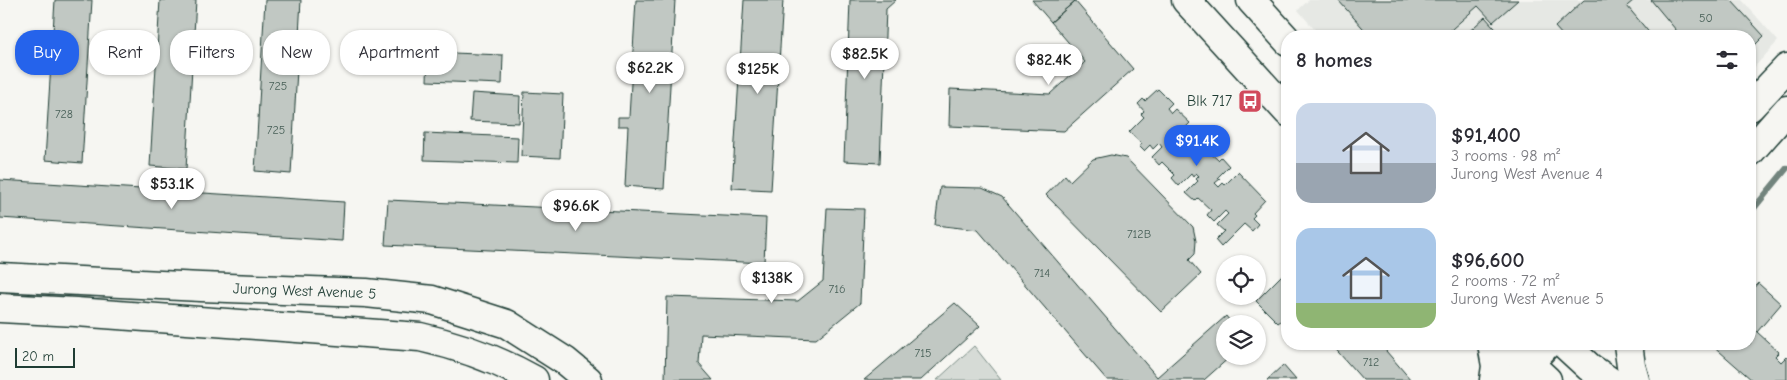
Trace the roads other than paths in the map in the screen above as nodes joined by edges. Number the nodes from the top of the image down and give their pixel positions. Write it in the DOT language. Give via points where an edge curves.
graph roads {
  1 [pos="1186,0"];
  2 [pos="1251,0"];
  3 [pos="1281,33"];
  4 [pos="1787,68"];
  5 [pos="1756,101"];
  6 [pos="1281,104"];
  7 [pos="1787,110"];
  8 [pos="1756,145"];
  9 [pos="0,277"];
  10 [pos="0,308"];
  11 [pos="1493,350"];
  12 [pos="1512,350"];
  13 [pos="1544,350"];
  14 [pos="1573,350"];
  15 [pos="1577,350"];
  16 [pos="1629,350"];
  17 [pos="1530,374"];
  18 [pos="534,380"];
  19 [pos="588,380"];
  20 [pos="1494,380"];
  21 [pos="1554,380"];
  22 [pos="1608,380"];
  23 [pos="1635,380"];
  1 -- 6 [label="street"];
  2 -- 3 [label="street"];
  4 -- 5 [label="street"];
  7 -- 8 [label="street"];
  9 -- 19 [label="street, Jurong West Avenue 5" via="366,293 432,300 507,324 565,361"];
  10 -- 18 [label="street" via="420,337 489,358"];
  11 -- 20 [label="street"];
  12 -- 17 [label="street"];
  13 -- 17 [label="street"];
  14 -- 21 [label="street"];
  15 -- 22 [label="street" via="1588,367"];
  16 -- 23 [label="street"];
}
